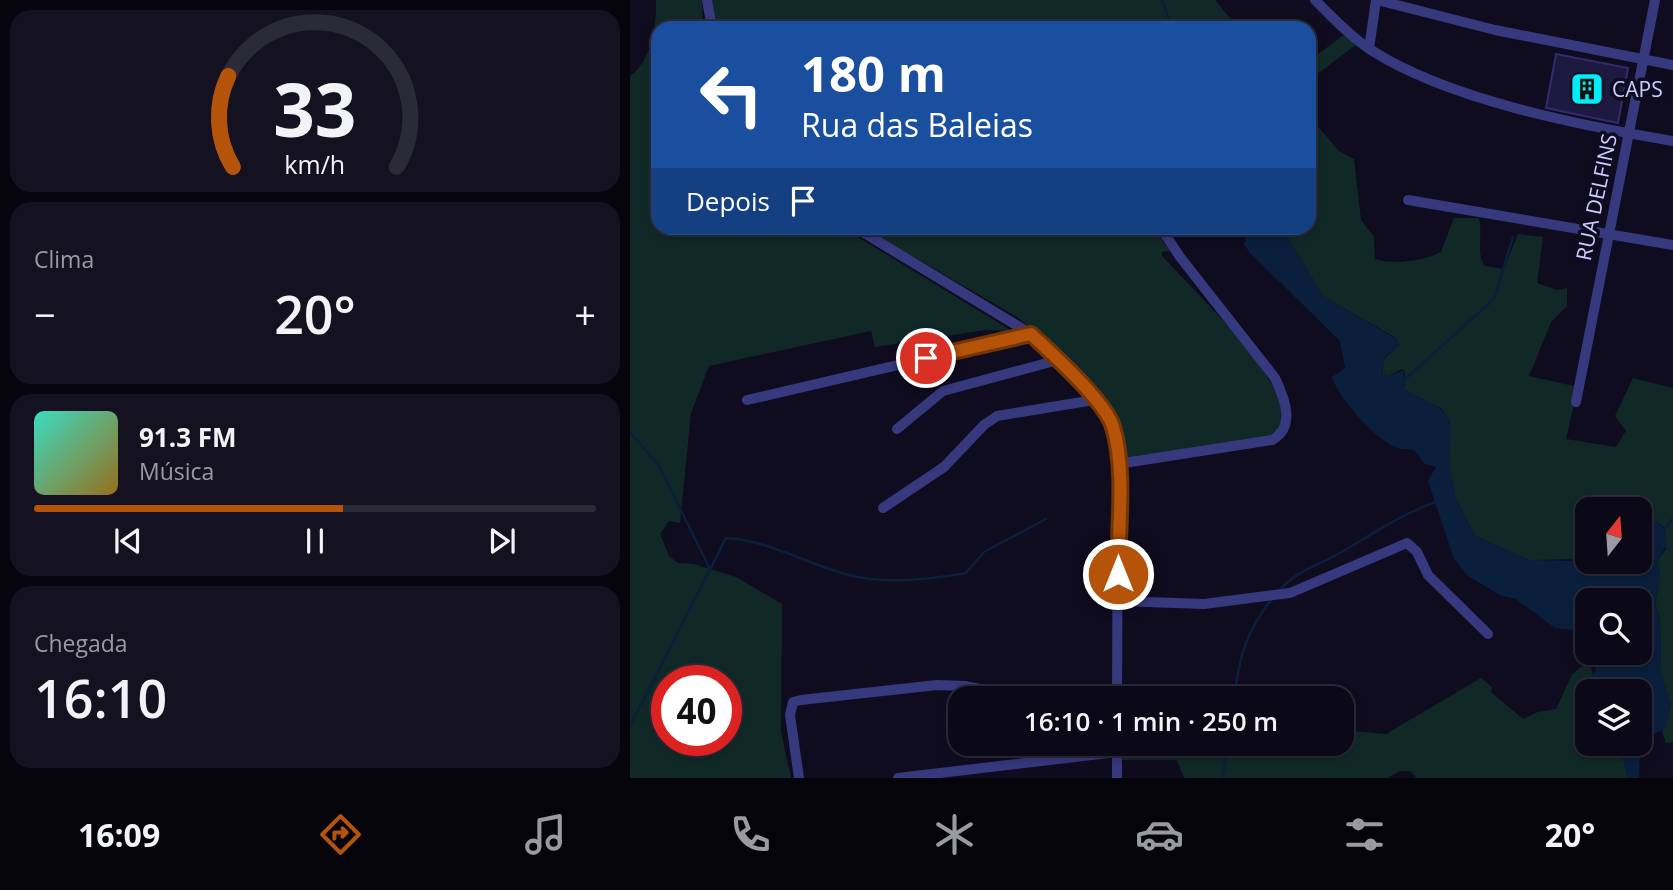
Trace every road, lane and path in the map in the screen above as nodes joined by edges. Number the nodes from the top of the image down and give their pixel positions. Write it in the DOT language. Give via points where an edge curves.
graph roads {
  1 [pos="707,0"];
  2 [pos="1315,0"];
  3 [pos="1376,0"];
  4 [pos="1655,0"];
  5 [pos="711,21"];
  6 [pos="1369,49"];
  7 [pos="1644,60"];
  8 [pos="1673,65"];
  9 [pos="1629,134"];
  10 [pos="1673,141"];
  11 [pos="1408,200"];
  12 [pos="1607,232"];
  13 [pos="868,235"];
  14 [pos="1166,235"];
  15 [pos="1673,245"];
  16 [pos="1031,334"];
  17 [pos="1058,360"];
  18 [pos="747,400"];
  19 [pos="1094,400"];
  20 [pos="1576,402"];
  21 [pos="897,429"];
  22 [pos="1118,464"];
  23 [pos="883,508"];
  24 [pos="1118,601"];
  25 [pos="1488,634"];
  26 [pos="950,686"];
  27 [pos="1117,686"];
  28 [pos="1059,756"];
  29 [pos="1117,756"];
  30 [pos="799,778"];
  31 [pos="898,778"];
  32 [pos="1117,778"];
  1 -- 5 [label="street"];
  2 -- 6 [label="street"];
  3 -- 6 [label="street"];
  3 -- 7 [label="street"];
  4 -- 7 [label="street, RUA DELFINS"];
  6 -- 9 [label="street" via="1434,82"];
  7 -- 8 [label="street"];
  7 -- 9 [label="street, RUA DELFINS"];
  9 -- 10 [label="street"];
  9 -- 12 [label="street, RUA DELFINS"];
  11 -- 12 [label="street"];
  12 -- 15 [label="street"];
  12 -- 20 [label="street, RUA DELFINS"];
  13 -- 16 [label="street"];
  14 -- 22 [label="street" via="1275,378 1284,397 1287,423 1272,440"];
  16 -- 17 [label="street"];
  16 -- 18 [label="street"];
  17 -- 19 [label="street"];
  17 -- 21 [label="street" via="943,391"];
  19 -- 22 [label="street" via="1113,426"];
  19 -- 23 [label="street" via="998,416 944,467"];
  22 -- 24 [label="street"];
  24 -- 25 [label="street" via="1204,604 1290,593 1407,543 1428,575"];
  24 -- 27 [label="street"];
  26 -- 30 [label="street" via="793,702 790,715"];
  28 -- 31 [label="street"];
  29 -- 32 [label="street"];
}
